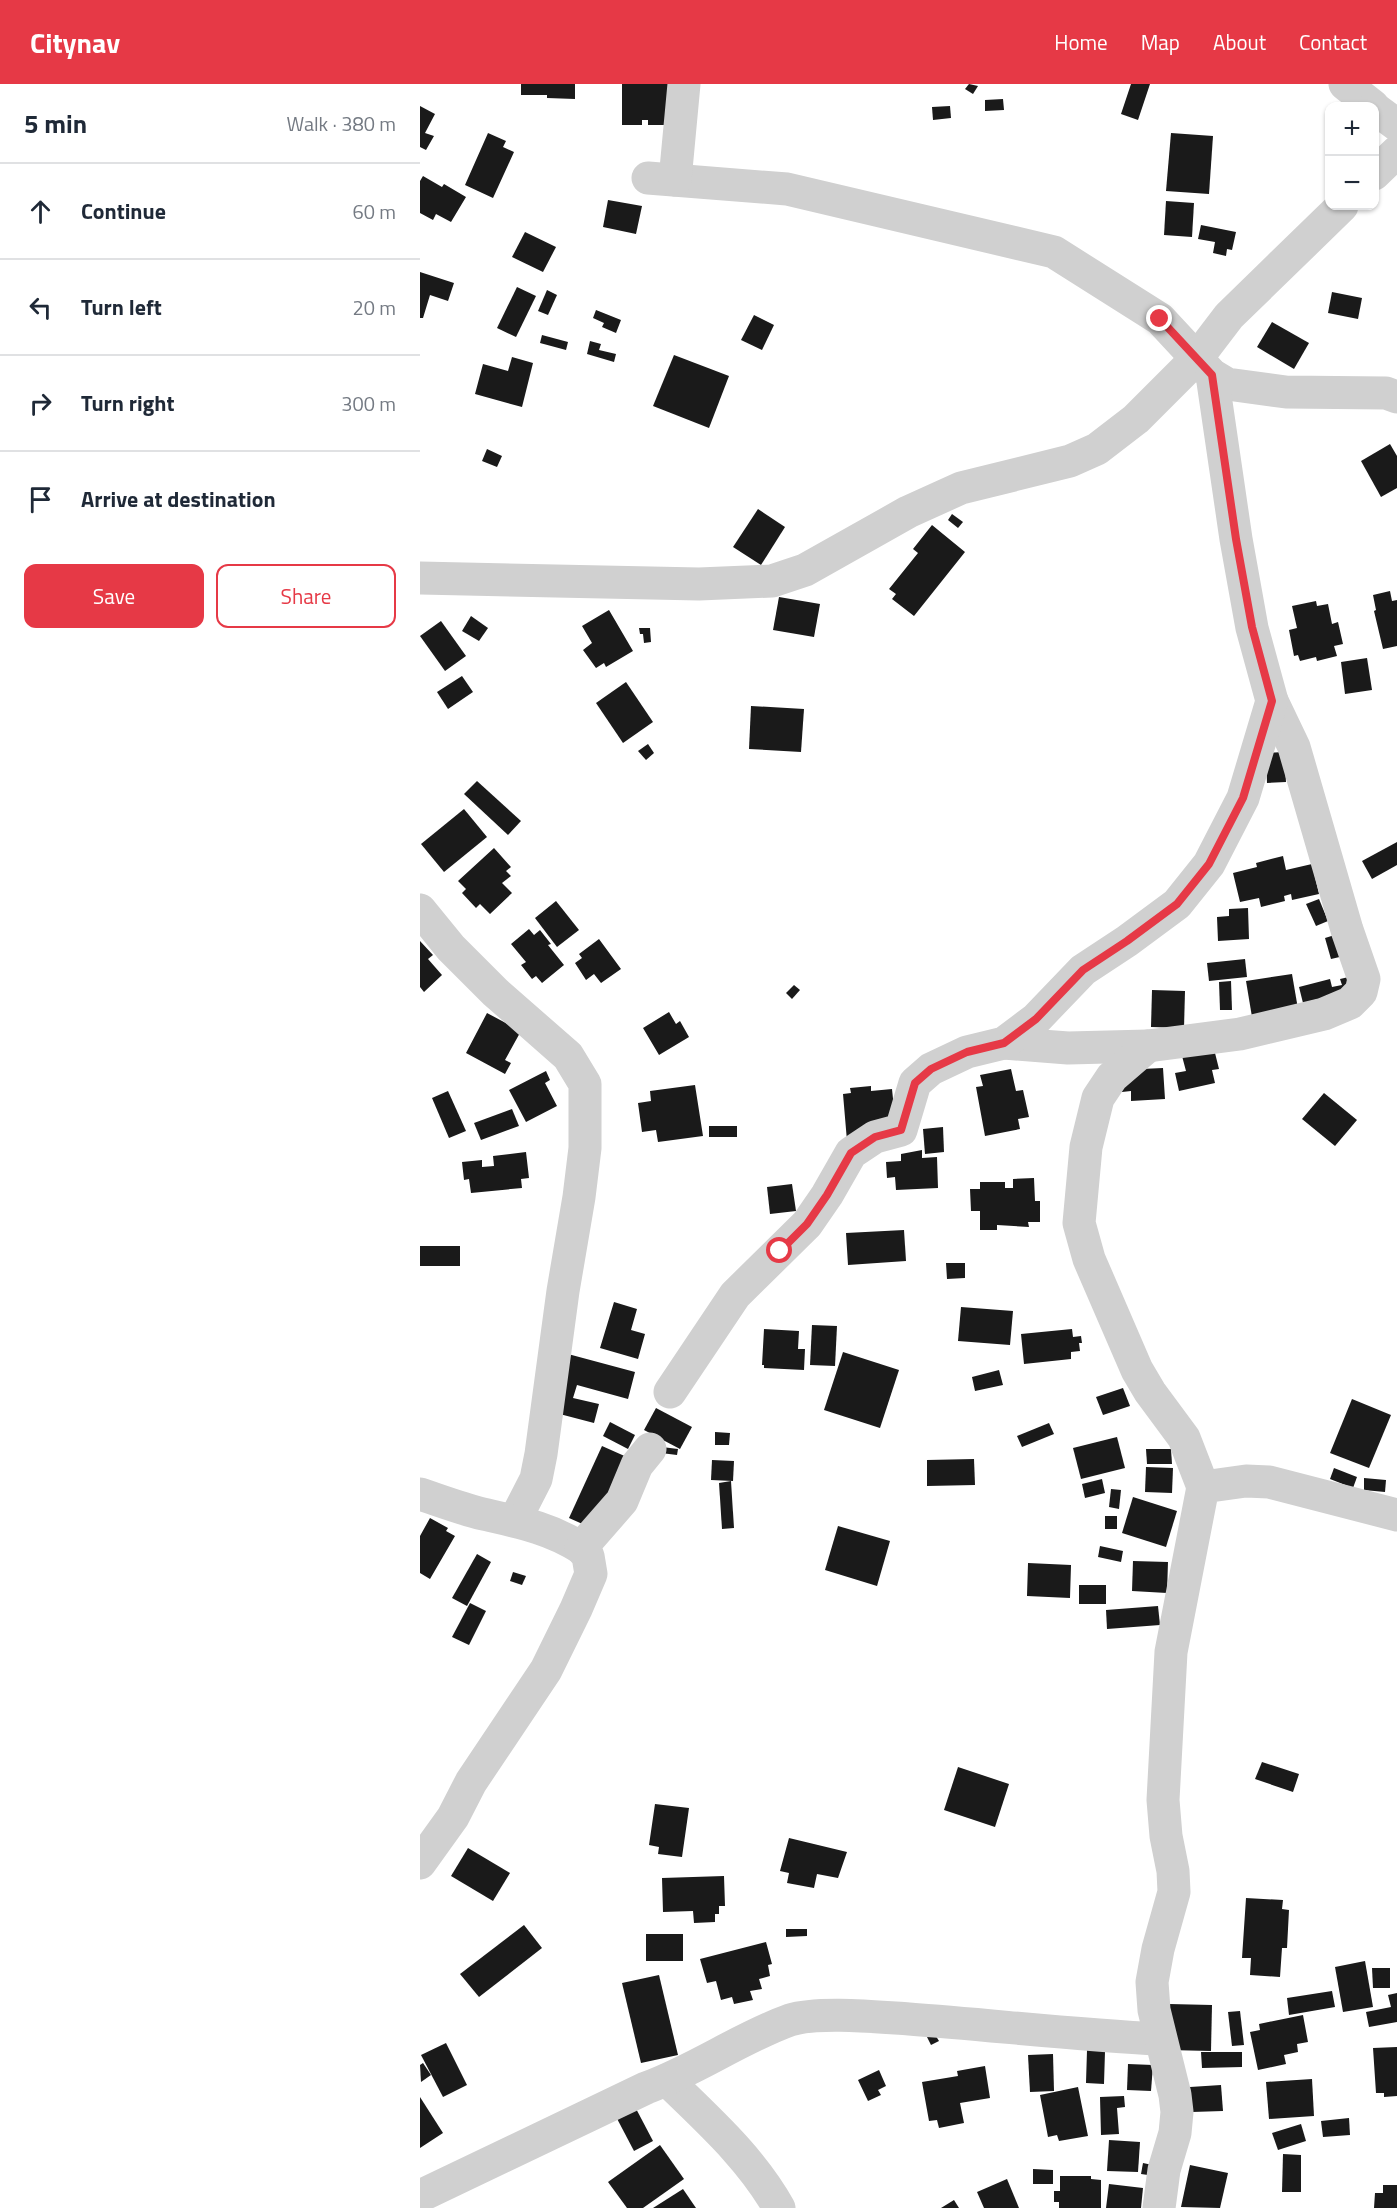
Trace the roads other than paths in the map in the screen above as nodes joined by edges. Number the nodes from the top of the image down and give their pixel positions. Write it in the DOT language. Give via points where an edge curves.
graph roads {
  1 [pos="684,84"];
  2 [pos="1345,84"];
  3 [pos="1368,102"];
  4 [pos="1379,111"];
  5 [pos="1397,125"];
  6 [pos="1397,152"];
  7 [pos="1379,169"];
  8 [pos="1338,210"];
  9 [pos="1205,367"];
  10 [pos="1397,397"];
  11 [pos="420,578"];
  12 [pos="1272,701"];
  13 [pos="420,910"];
  14 [pos="1004,1043"];
  15 [pos="1149,1046"];
  16 [pos="670,1392"];
  17 [pos="650,1449"];
  18 [pos="1203,1487"];
  19 [pos="420,1494"];
  20 [pos="1397,1515"];
  21 [pos="515,1520"];
  22 [pos="581,1548"];
  23 [pos="420,1863"];
  24 [pos="1160,2039"];
  25 [pos="667,2080"];
  26 [pos="420,2196"];
  27 [pos="779,2208"];
  28 [pos="1159,2208"];
  1 -- 9 [label="street" via="662,179 787,189 1054,252 1160,319"];
  2 -- 3 [label="street"];
  4 -- 5 [label="street"];
  6 -- 7 [label="street"];
  8 -- 9 [label="street" via="1229,316"];
  9 -- 10 [label="street" via="1227,384 1286,392 1386,393"];
  9 -- 11 [label="street" via="1097,449 1070,461 961,488 908,512 805,570 772,581 699,584"];
  9 -- 12 [label="street" via="1252,627"];
  12 -- 14 [label="street" via="1243,798 1209,864 1177,904 1083,970 1036,1019"];
  12 -- 15 [label="street" via="1294,747 1364,979 1361,992 1350,1003 1324,1014 1240,1034"];
  13 -- 21 [label="street" via="495,992 568,1056 585,1084 585,1148 541,1454 536,1479"];
  14 -- 15 [label="street" via="1068,1048"];
  14 -- 16 [label="street" via="967,1052 931,1069 915,1083 901,1130 875,1137 851,1153 807,1224 735,1295"];
  15 -- 18 [label="street" via="1112,1077 1098,1098 1086,1147 1079,1223 1089,1259 1137,1370 1184,1438"];
  17 -- 22 [label="street" via="637,1465 622,1501"];
  18 -- 20 [label="street" via="1269,1482"];
  18 -- 24 [label="street" via="1171,1652 1163,1800 1174,1892 1152,1982"];
  19 -- 21 [label="street"];
  21 -- 22 [label="street"];
  22 -- 23 [label="street" via="588,1556 591,1574 546,1670"];
  24 -- 25 [label="street" via="866,2016 810,2017 791,2020 735,2043"];
  24 -- 28 [label="street" via="1177,2112"];
  25 -- 26 [label="street"];
  25 -- 27 [label="street" via="765,2183"];
}
